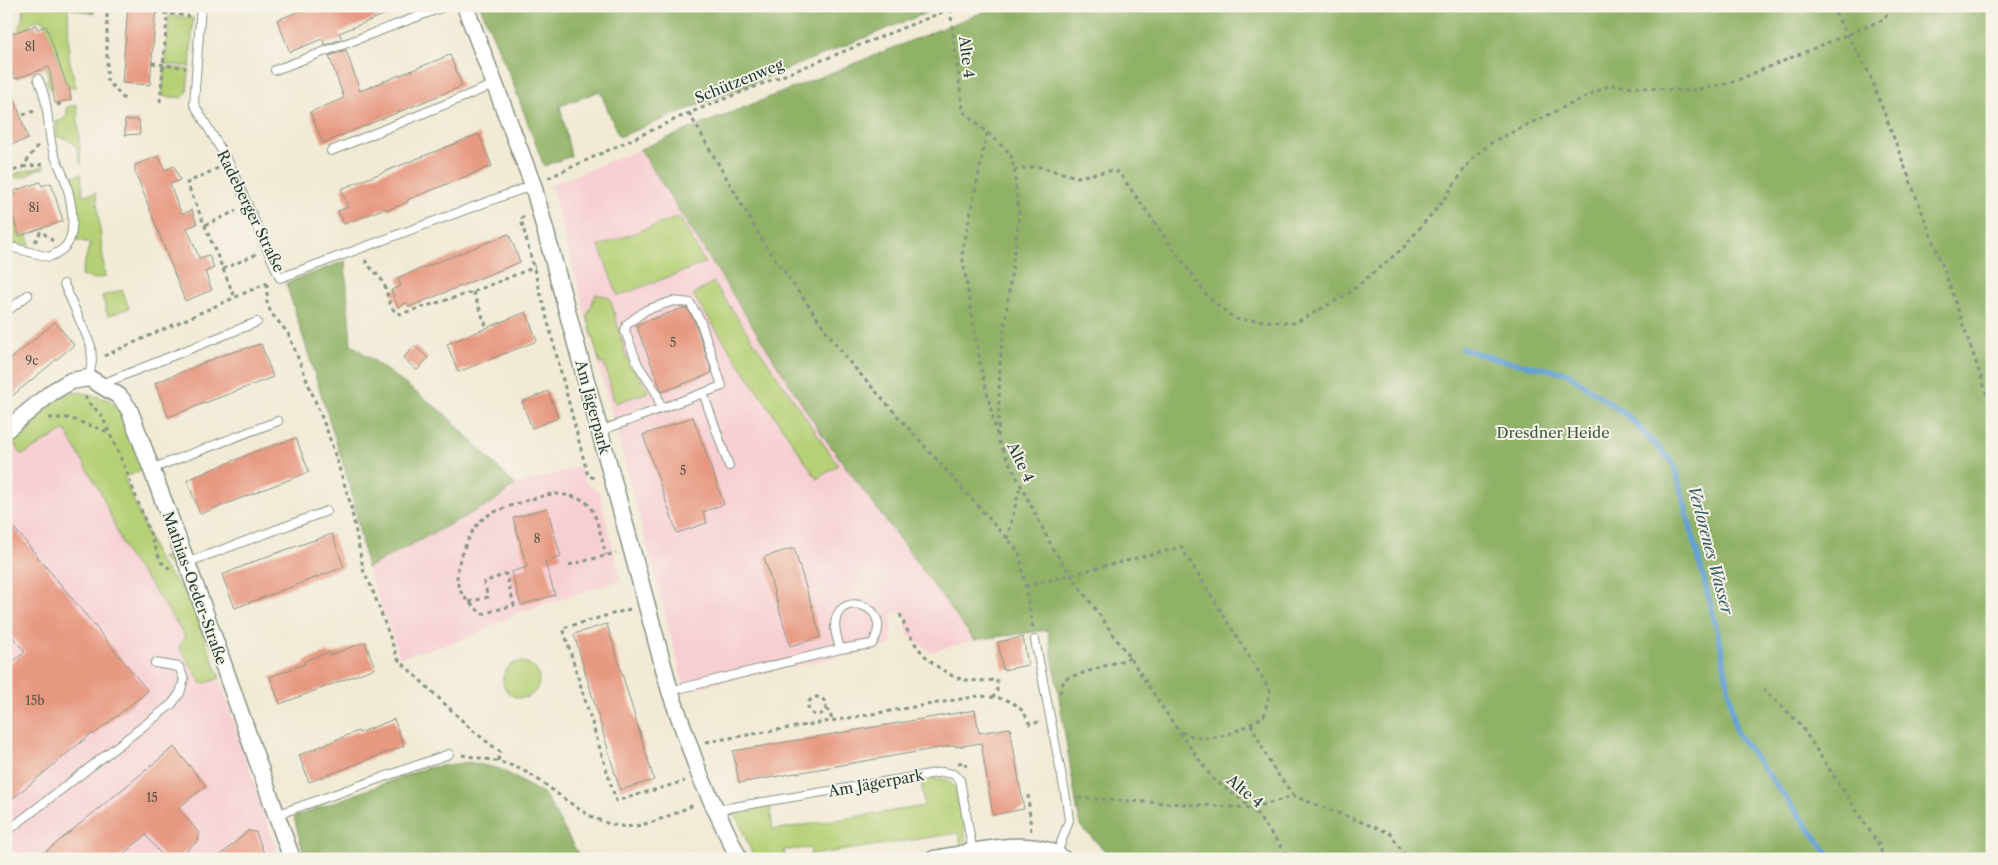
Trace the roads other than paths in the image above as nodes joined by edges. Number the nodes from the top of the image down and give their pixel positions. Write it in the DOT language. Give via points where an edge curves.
graph roads {
  1 [pos="200,6"];
  2 [pos="446,6"];
  3 [pos="465,6"];
  4 [pos="275,70"];
  5 [pos="38,79"];
  6 [pos="495,84"];
  7 [pos="331,151"];
  8 [pos="533,185"];
  9 [pos="6,246"];
  10 [pos="64,284"];
  11 [pos="28,295"];
  12 [pos="6,312"];
  13 [pos="257,322"];
  14 [pos="95,382"];
  15 [pos="703,392"];
  16 [pos="662,408"];
  17 [pos="278,421"];
  18 [pos="6,430"];
  19 [pos="600,431"];
  20 [pos="729,466"];
  21 [pos="151,469"];
  22 [pos="327,511"];
  23 [pos="181,568"];
  24 [pos="1035,640"];
  25 [pos="840,650"];
  26 [pos="155,663"];
  27 [pos="670,690"];
  28 [pos="448,754"];
  29 [pos="714,804"];
  30 [pos="276,815"];
  31 [pos="6,832"];
  32 [pos="973,853"];
  33 [pos="1060,856"];
  34 [pos="292,859"];
  35 [pos="740,859"];
  36 [pos="934,859"];
  1 -- 8 [label="lane, Radeberger Straße" via="194,104 229,163 280,278"];
  2 -- 4 [label="lane"];
  3 -- 6 [label="street, Am Jägerpark"];
  5 -- 9 [label="lane" via="47,107 48,131 55,160 70,195 72,220 68,244 49,257"];
  6 -- 7 [label="lane"];
  6 -- 8 [label="street, Am Jägerpark"];
  8 -- 19 [label="street, Am Jägerpark"];
  10 -- 14 [label="lane" via="91,346"];
  11 -- 12 [label="lane"];
  13 -- 14 [label="lane"];
  14 -- 18 [label="street" via="71,381 52,392"];
  14 -- 21 [label="street, Mathias-Oeder-Straße" via="119,396 129,409"];
  15 -- 16 [label="lane"];
  15 -- 16 [label="lane" via="722,386 712,350 693,306 673,301 646,310 627,324 625,331 638,365 656,392"];
  15 -- 20 [label="lane"];
  16 -- 19 [label="lane"];
  17 -- 21 [label="lane"];
  19 -- 27 [label="street, Am Jägerpark"];
  21 -- 23 [label="street, Mathias-Oeder-Straße"];
  22 -- 23 [label="lane"];
  23 -- 30 [label="street, Mathias-Oeder-Straße"];
  24 -- 33 [label="lane" via="1069,820"];
  25 -- 25 [label="lane" via="872,644 878,634 878,622 867,606 843,607 836,617"];
  25 -- 27 [label="lane"];
  26 -- 31 [label="lane" via="178,668 184,679 172,704"];
  27 -- 29 [label="street, Am Jägerpark" via="688,745"];
  28 -- 30 [label="lane"];
  29 -- 32 [label="lane, Am Jägerpark" via="942,772 953,774 960,780"];
  29 -- 35 [label="street, Am Jägerpark"];
  30 -- 34 [label="street, Mathias-Oeder-Straße"];
  32 -- 33 [label="street" via="1034,847"];
  32 -- 36 [label="street"];
}
